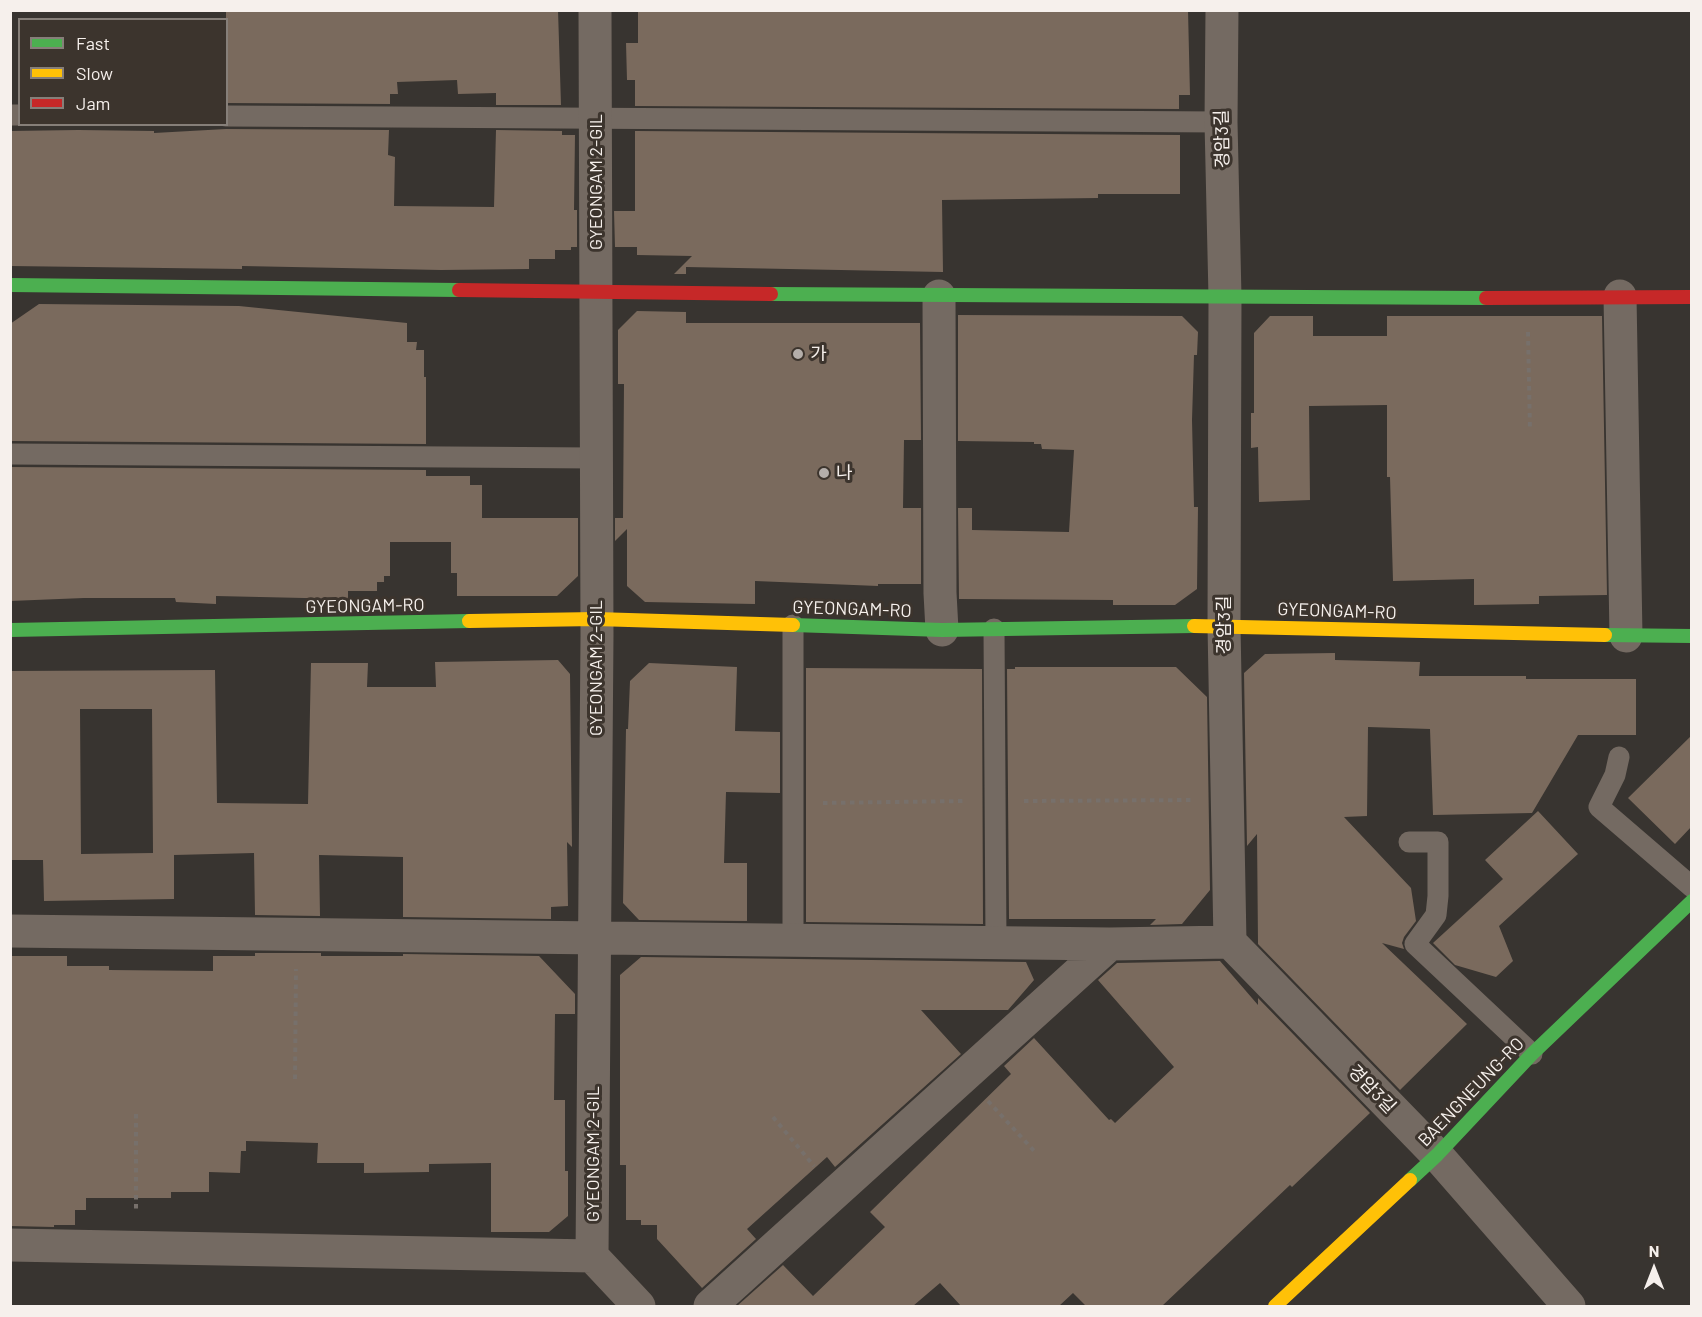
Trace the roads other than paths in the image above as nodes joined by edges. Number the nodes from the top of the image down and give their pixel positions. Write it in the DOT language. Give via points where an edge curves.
graph roads {
  1 [pos="595,10"];
  2 [pos="1222,10"];
  3 [pos="228,116"];
  4 [pos="596,118"];
  5 [pos="1221,122"];
  6 [pos="10,285"];
  7 [pos="597,292"];
  8 [pos="939,296"];
  9 [pos="1620,296"];
  10 [pos="1225,297"];
  11 [pos="1692,297"];
  12 [pos="10,454"];
  13 [pos="595,458"];
  14 [pos="596,619"];
  15 [pos="793,626"];
  16 [pos="1224,626"];
  17 [pos="994,629"];
  18 [pos="10,630"];
  19 [pos="942,630"];
  20 [pos="1626,636"];
  21 [pos="1692,636"];
  22 [pos="1619,757"];
  23 [pos="1409,842"];
  24 [pos="1692,887"];
  25 [pos="1692,901"];
  26 [pos="10,931"];
  27 [pos="595,939"];
  28 [pos="793,940"];
  29 [pos="1230,942"];
  30 [pos="996,943"];
  31 [pos="1110,944"];
  32 [pos="1532,1054"];
  33 [pos="1437,1155"];
  34 [pos="10,1245"];
  35 [pos="592,1256"];
  36 [pos="639,1306"];
  37 [pos="710,1306"];
  38 [pos="1275,1306"];
  39 [pos="1569,1306"];
  1 -- 4 [label="street, GYEONGAM 2-GIL"];
  2 -- 5 [label="street, 경암3길"];
  3 -- 4 [label="lane"];
  4 -- 5 [label="lane"];
  4 -- 7 [label="street, GYEONGAM 2-GIL"];
  5 -- 10 [label="street, 경암3길"];
  6 -- 7 [label="street"];
  7 -- 8 [label="street"];
  7 -- 13 [label="street, GYEONGAM 2-GIL"];
  8 -- 10 [label="street"];
  8 -- 19 [label="street"];
  9 -- 10 [label="street"];
  9 -- 11 [label="street"];
  9 -- 20 [label="street"];
  10 -- 16 [label="street, 경암3길"];
  12 -- 13 [label="lane"];
  13 -- 14 [label="street, GYEONGAM 2-GIL"];
  14 -- 15 [label="street, GYEONGAM-RO"];
  14 -- 18 [label="street, GYEONGAM-RO"];
  14 -- 27 [label="street, GYEONGAM 2-GIL"];
  15 -- 19 [label="street, GYEONGAM-RO"];
  15 -- 28 [label="lane"];
  16 -- 17 [label="street, GYEONGAM-RO"];
  16 -- 20 [label="street, GYEONGAM-RO"];
  16 -- 29 [label="street, 경암3길"];
  17 -- 19 [label="street, GYEONGAM-RO"];
  17 -- 30 [label="lane"];
  20 -- 21 [label="street, GYEONGAM-RO"];
  22 -- 24 [label="lane" via="1599,807"];
  23 -- 32 [label="lane" via="1438,842 1436,915 1415,944"];
  25 -- 32 [label="street, BAENGNEUNG-RO"];
  26 -- 27 [label="street"];
  27 -- 28 [label="street"];
  27 -- 35 [label="street, GYEONGAM 2-GIL"];
  28 -- 30 [label="street"];
  29 -- 31 [label="street"];
  29 -- 33 [label="street, 경암3길"];
  30 -- 31 [label="street"];
  31 -- 37 [label="street"];
  32 -- 33 [label="street, BAENGNEUNG-RO"];
  33 -- 38 [label="street, BAENGNEUNG-RO"];
  33 -- 39 [label="street, 경암3길"];
  34 -- 35 [label="street"];
  35 -- 36 [label="street"];
}
